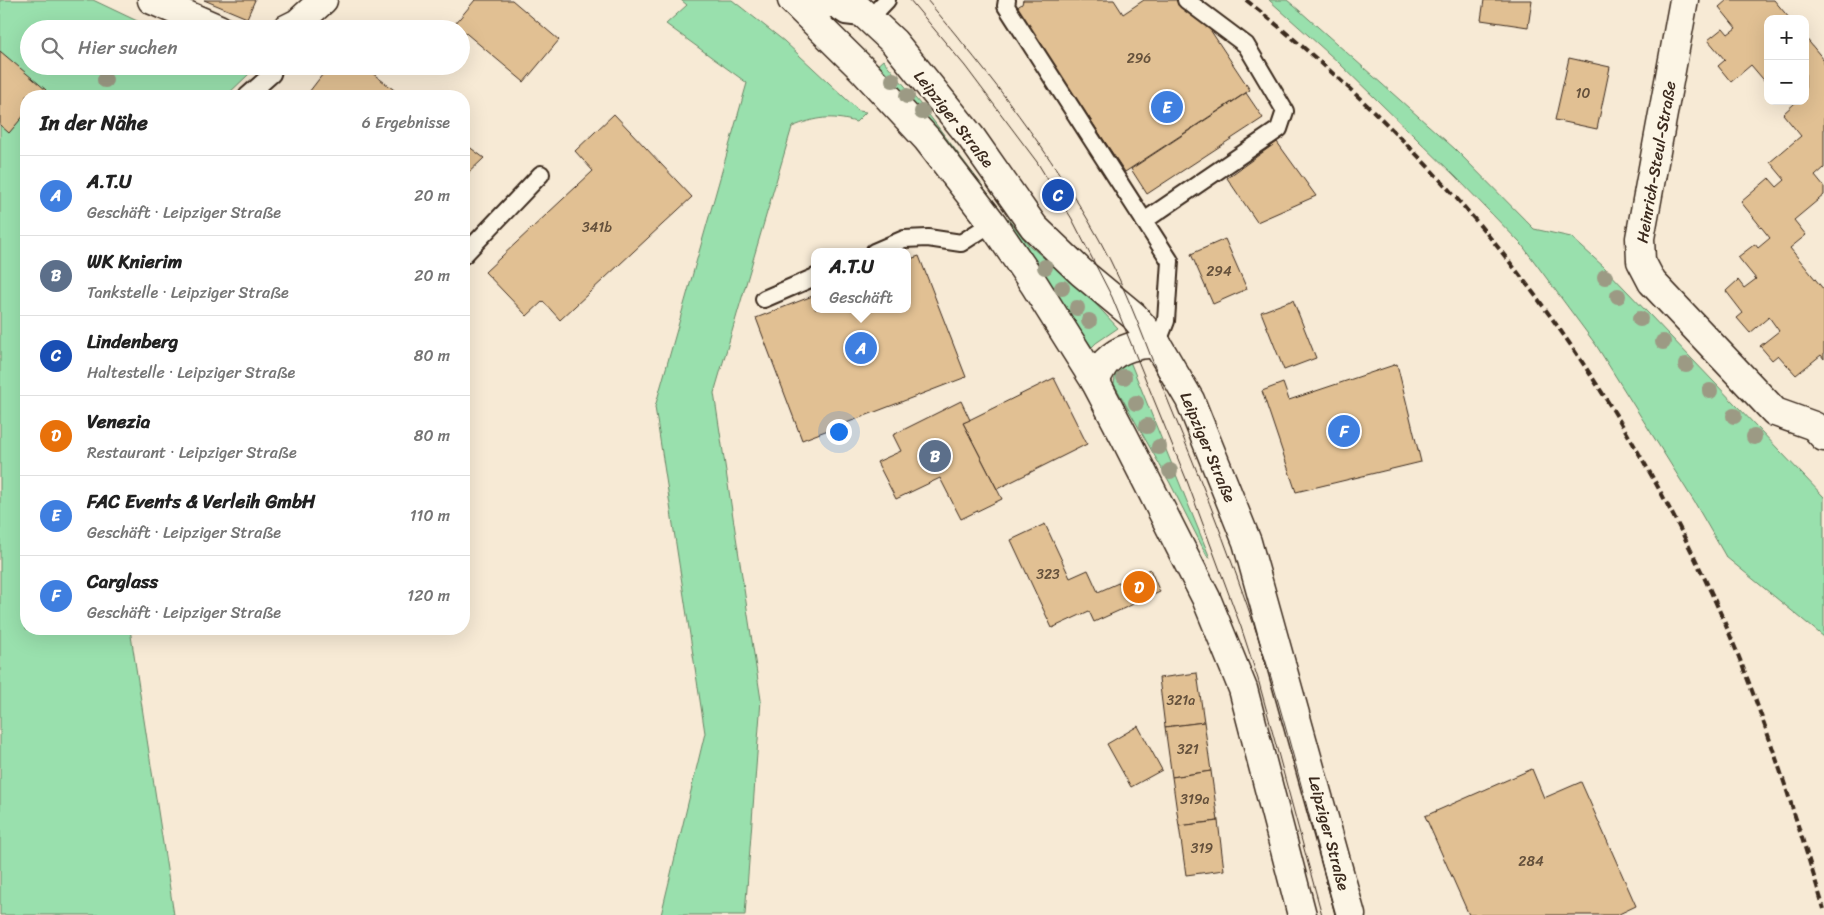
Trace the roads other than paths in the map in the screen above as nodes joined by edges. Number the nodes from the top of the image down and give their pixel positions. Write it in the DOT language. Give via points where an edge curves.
graph roads {
  1 [pos="152,0"];
  2 [pos="323,0"];
  3 [pos="1006,0"];
  4 [pos="1186,0"];
  5 [pos="1684,0"];
  6 [pos="820,2"];
  7 [pos="878,9"];
  8 [pos="198,20"];
  9 [pos="301,20"];
  10 [pos="271,75"];
  11 [pos="254,90"];
  12 [pos="541,174"];
  13 [pos="1144,221"];
  14 [pos="992,222"];
  15 [pos="883,248"];
  16 [pos="470,249"];
  17 [pos="811,279"];
  18 [pos="764,299"];
  19 [pos="1157,344"];
  20 [pos="1095,382"];
  21 [pos="1821,427"];
  22 [pos="1302,915"];
  23 [pos="1351,915"];
  1 -- 8 [label="main road"];
  2 -- 9 [label="main road"];
  3 -- 13 [label="lane" via="1006,6"];
  4 -- 13 [label="lane" via="1246,45 1285,111 1279,129"];
  5 -- 21 [label="main road, Heinrich-Steul-Straße" via="1640,238 1641,262 1652,282 1775,412"];
  6 -- 7 [label="main road, Leipziger Straße"];
  6 -- 14 [label="main road, Leipziger Straße" via="862,69 926,140"];
  7 -- 19 [label="main road, Leipziger Straße" via="894,42 971,137 1034,227 1134,316"];
  10 -- 11 [label="lane"];
  12 -- 16 [label="lane"];
  13 -- 19 [label="lane" via="1170,262 1166,321"];
  14 -- 15 [label="lane" via="961,243 928,238 904,239"];
  14 -- 20 [label="main road, Leipziger Straße"];
  17 -- 18 [label="lane"];
  19 -- 20 [label="main road" via="1145,343 1118,352 1105,362"];
  19 -- 23 [label="main road, Leipziger Straße" via="1190,400 1247,542"];
  20 -- 22 [label="main road, Leipziger Straße" via="1206,598 1243,689"];
}
